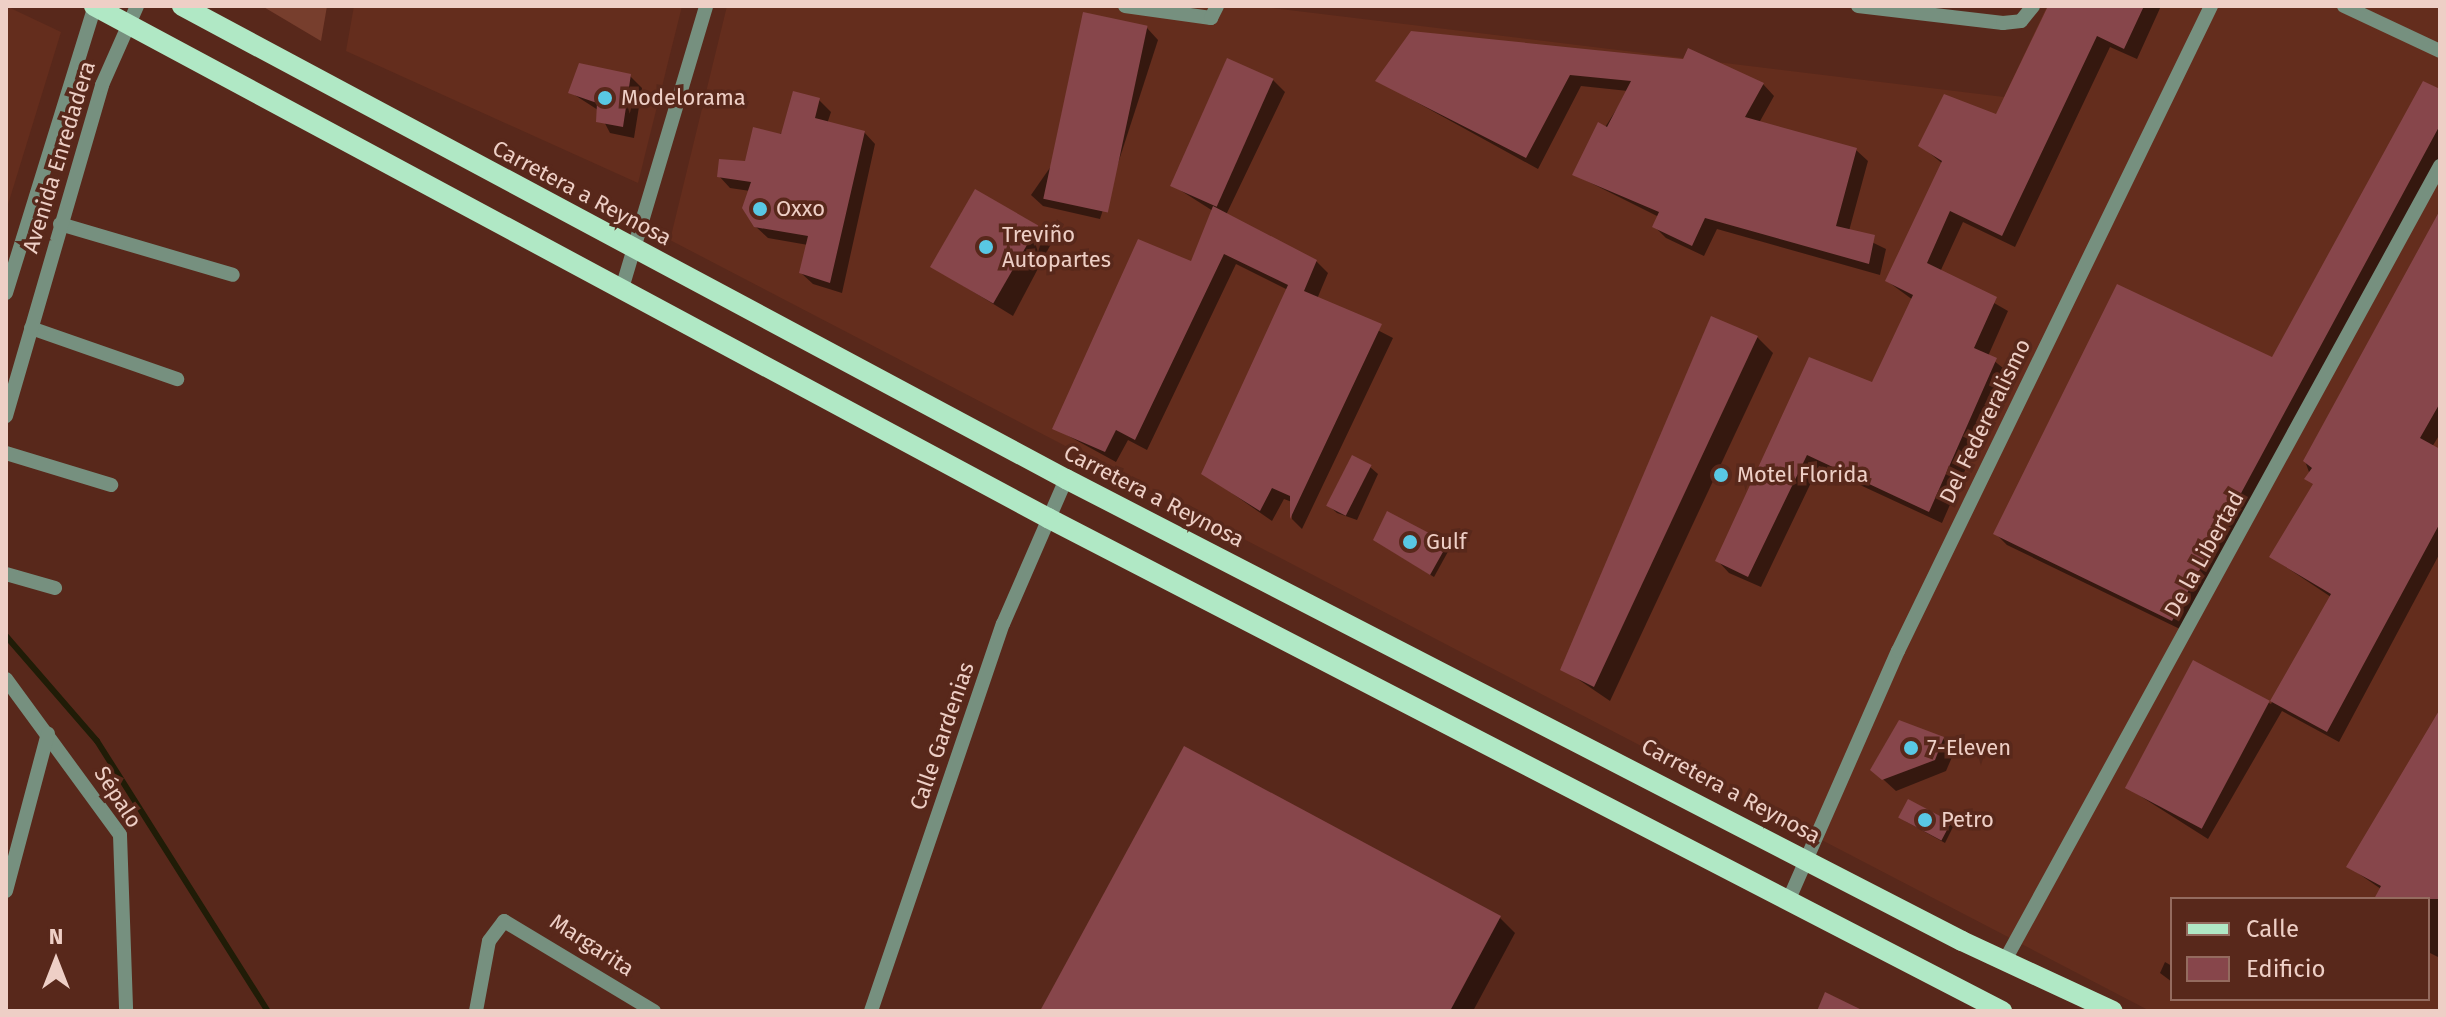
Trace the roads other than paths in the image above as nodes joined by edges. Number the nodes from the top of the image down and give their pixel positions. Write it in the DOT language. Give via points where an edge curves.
graph roads {
  1 [pos="95,6"];
  2 [pos="182,6"];
  3 [pos="706,6"];
  4 [pos="1125,6"];
  5 [pos="1858,6"];
  6 [pos="2033,6"];
  7 [pos="2211,6"];
  8 [pos="2344,6"];
  9 [pos="1214,12"];
  10 [pos="132,14"];
  11 [pos="2440,51"];
  12 [pos="2440,166"];
  13 [pos="60,224"];
  14 [pos="637,249"];
  15 [pos="233,275"];
  16 [pos="623,285"];
  17 [pos="6,293"];
  18 [pos="31,328"];
  19 [pos="177,379"];
  20 [pos="6,416"];
  21 [pos="6,453"];
  22 [pos="1066,479"];
  23 [pos="111,485"];
  24 [pos="1048,518"];
  25 [pos="6,574"];
  26 [pos="55,588"];
  27 [pos="6,679"];
  28 [pos="48,733"];
  29 [pos="1806,858"];
  30 [pos="6,891"];
  31 [pos="1789,899"];
  32 [pos="2004,962"];
  33 [pos="126,1011"];
  34 [pos="476,1011"];
  35 [pos="654,1011"];
  36 [pos="871,1011"];
  37 [pos="2002,1011"];
  38 [pos="2113,1011"];
  1 -- 10 [label="main road"];
  1 -- 17 [label="street, Avenida Enredadera"];
  2 -- 14 [label="main road, Carretera a Reynosa"];
  3 -- 14 [label="street"];
  4 -- 9 [label="street"];
  5 -- 6 [label="street" via="2021,21"];
  7 -- 29 [label="street, Del Federeralismo"];
  8 -- 11 [label="street"];
  10 -- 13 [label="street, Avenida Enredadera"];
  10 -- 16 [label="main road"];
  12 -- 32 [label="street, De la Libertad"];
  13 -- 15 [label="street"];
  13 -- 18 [label="street, Avenida Enredadera"];
  14 -- 16 [label="street"];
  14 -- 22 [label="main road, Carretera a Reynosa"];
  16 -- 24 [label="main road"];
  18 -- 19 [label="street"];
  18 -- 20 [label="street, Avenida Enredadera"];
  21 -- 23 [label="street"];
  22 -- 24 [label="street, Calle Gardenias"];
  22 -- 29 [label="main road, Carretera a Reynosa"];
  24 -- 31 [label="main road"];
  24 -- 36 [label="street, Calle Gardenias" via="1003,624"];
  25 -- 26 [label="street"];
  27 -- 28 [label="street, Sépalo"];
  28 -- 30 [label="street"];
  28 -- 33 [label="street, Sépalo" via="120,835"];
  29 -- 31 [label="street, Del Federeralismo"];
  29 -- 32 [label="main road, Carretera a Reynosa"];
  31 -- 37 [label="main road"];
  32 -- 38 [label="main road, Carretera a Reynosa"];
  34 -- 35 [label="street, Margarita" via="489,941 504,921"];
}
